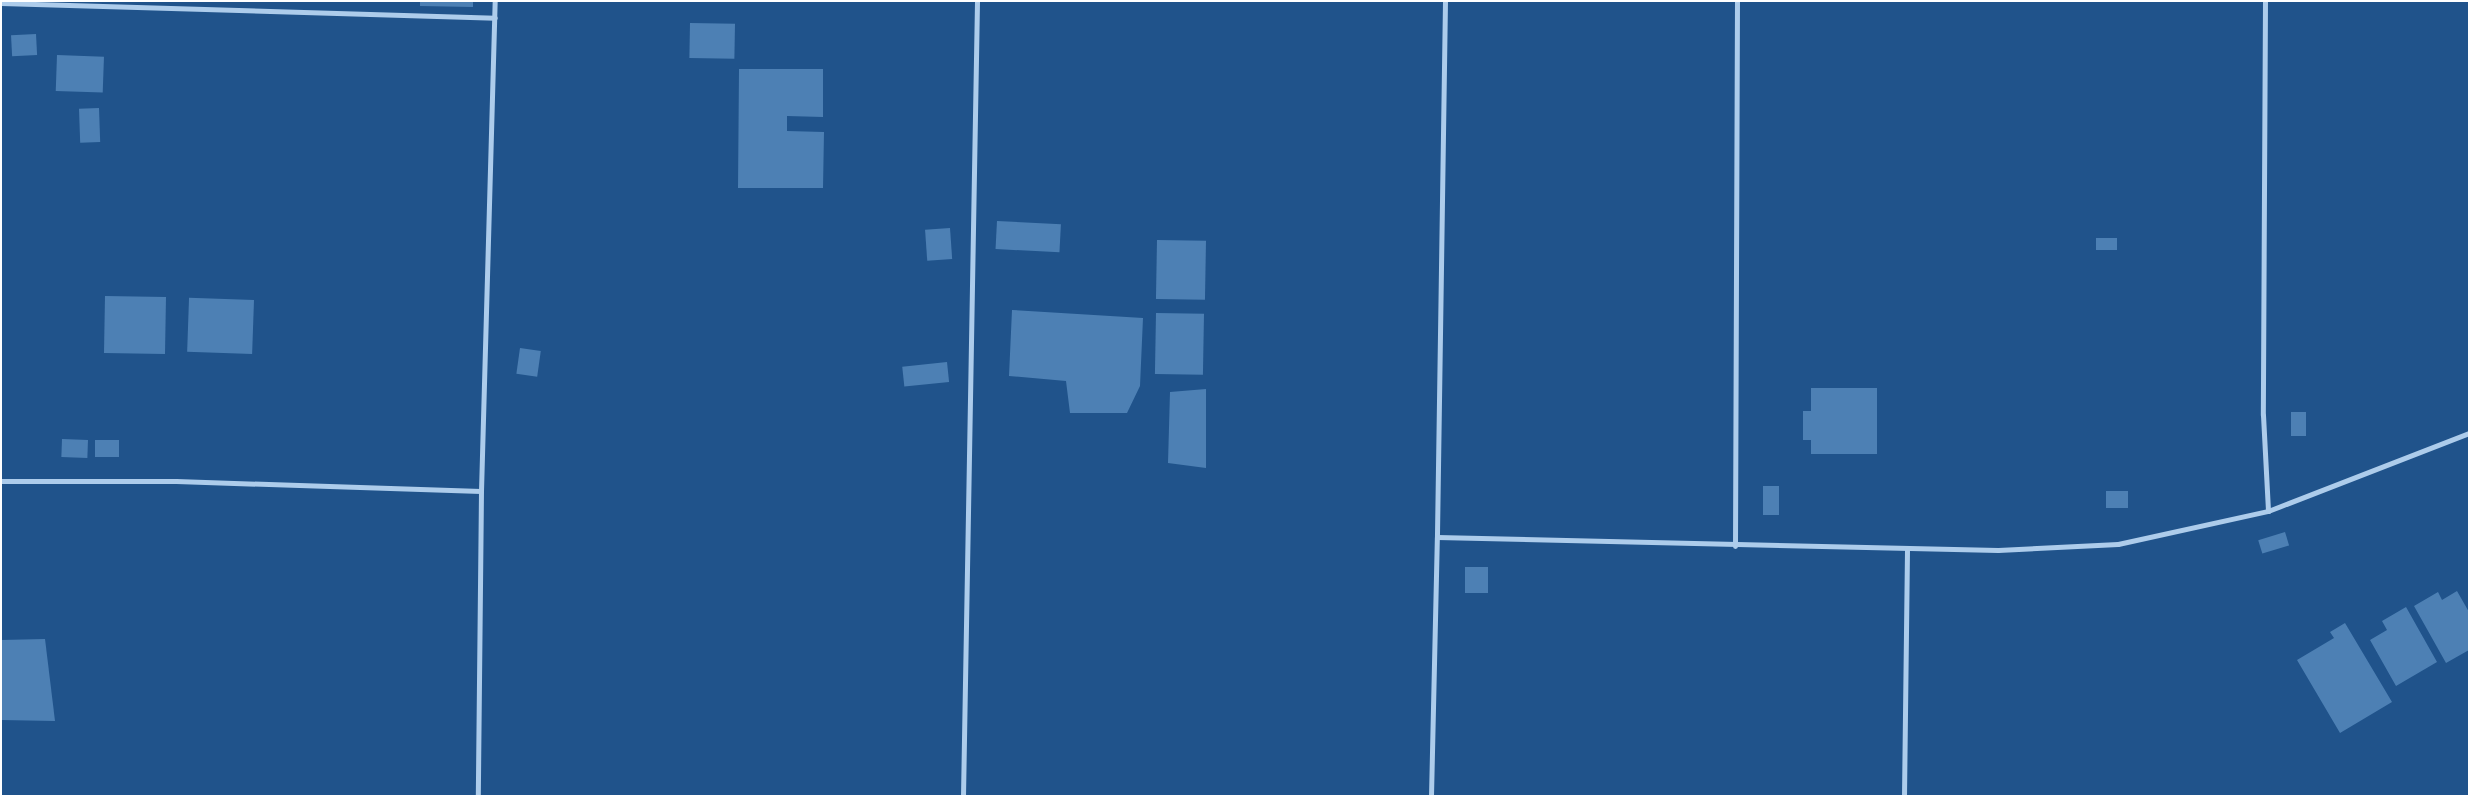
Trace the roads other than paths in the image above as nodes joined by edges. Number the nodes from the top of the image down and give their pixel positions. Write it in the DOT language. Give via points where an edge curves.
graph roads {
  1 [pos="495,1"];
  2 [pos="977,1"];
  3 [pos="1445,1"];
  4 [pos="1737,1"];
  5 [pos="2265,1"];
  6 [pos="1,3"];
  7 [pos="495,18"];
  8 [pos="2469,433"];
  9 [pos="1,481"];
  10 [pos="481,491"];
  11 [pos="2268,511"];
  12 [pos="1437,537"];
  13 [pos="1735,546"];
  14 [pos="1907,549"];
  15 [pos="478,796"];
  16 [pos="963,796"];
  17 [pos="1431,796"];
  18 [pos="1904,796"];
  1 -- 7 [label="street"];
  2 -- 16 [label="street"];
  3 -- 12 [label="street"];
  4 -- 13 [label="street"];
  5 -- 11 [label="street" via="2263,414"];
  6 -- 7 [label="street"];
  7 -- 10 [label="street"];
  8 -- 11 [label="street"];
  9 -- 10 [label="street" via="176,481"];
  10 -- 15 [label="street"];
  11 -- 14 [label="street" via="2118,544 1998,550"];
  12 -- 13 [label="street"];
  12 -- 17 [label="street"];
  13 -- 14 [label="street"];
  14 -- 18 [label="street"];
}
